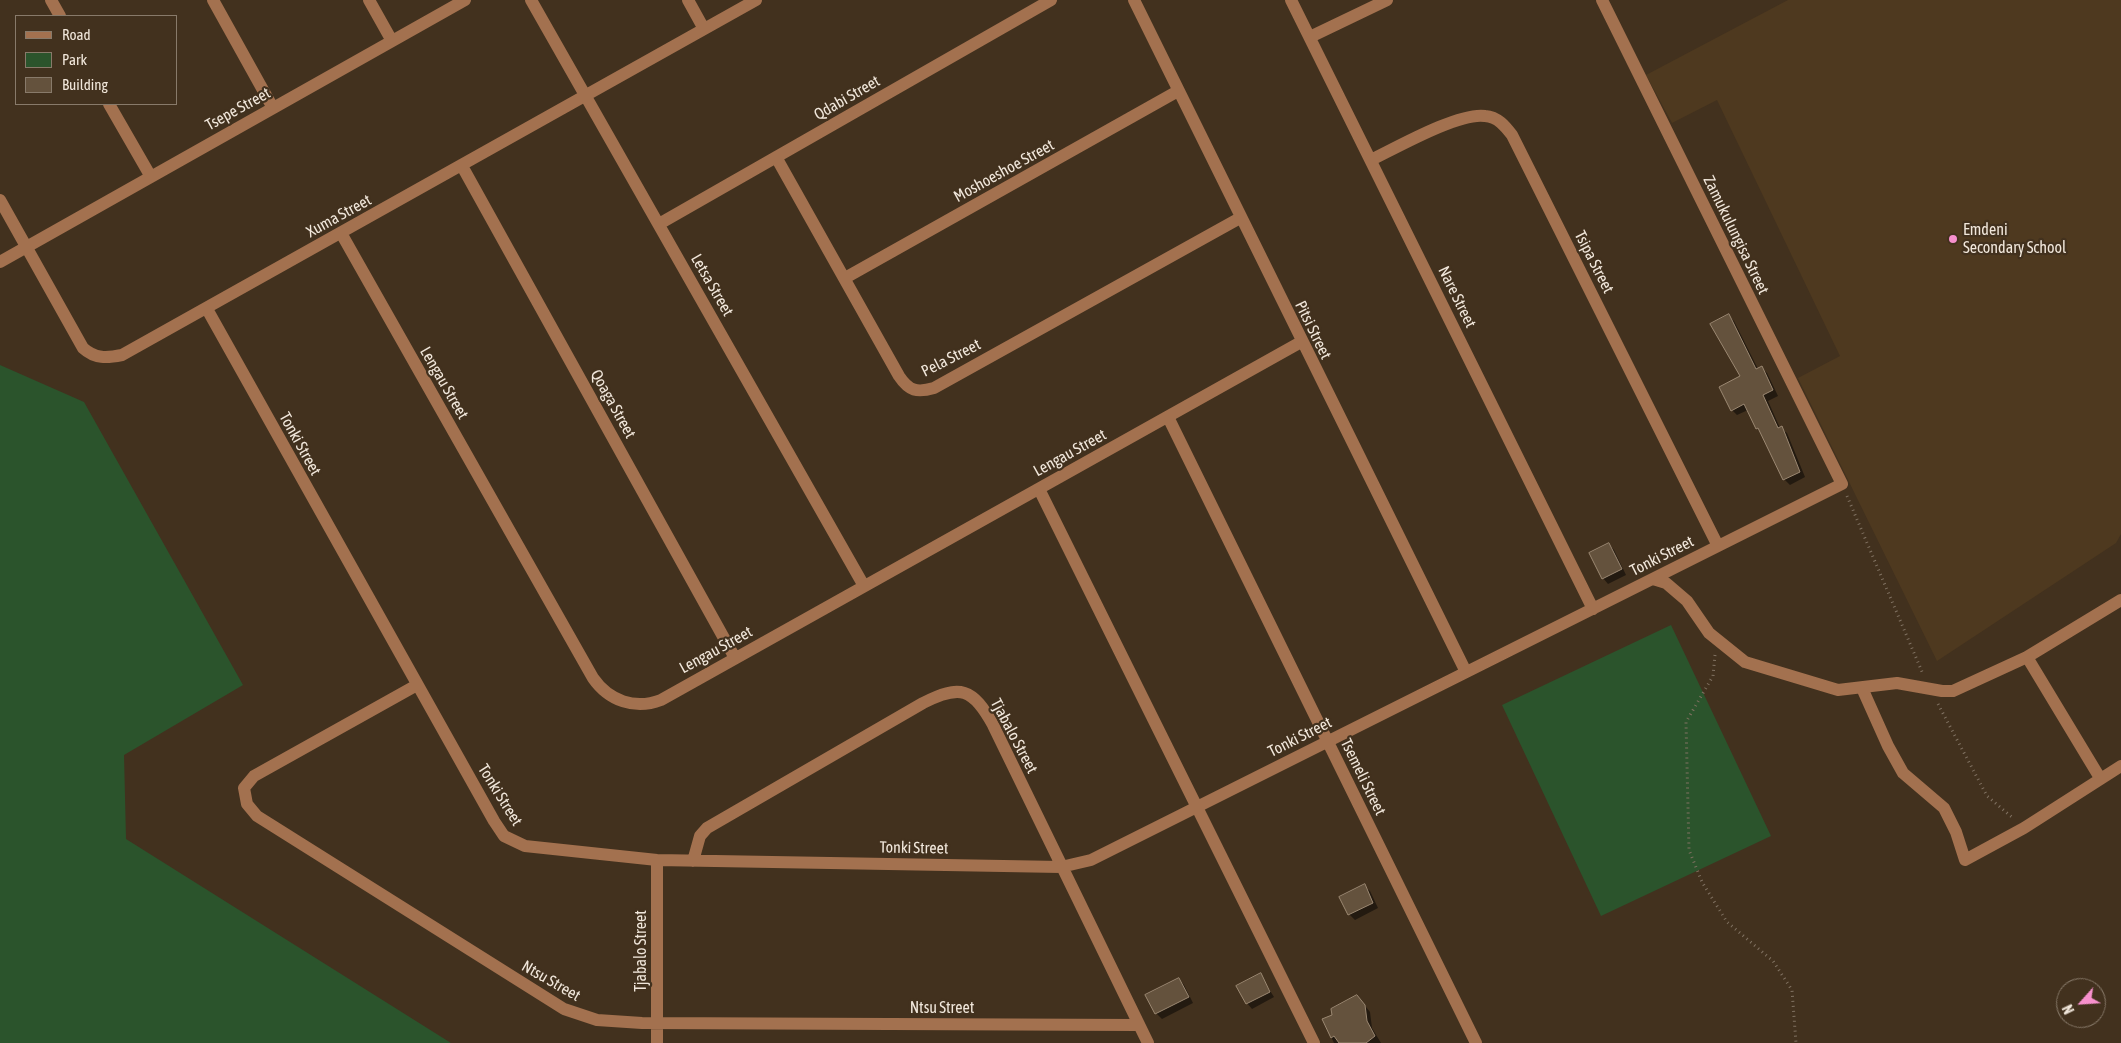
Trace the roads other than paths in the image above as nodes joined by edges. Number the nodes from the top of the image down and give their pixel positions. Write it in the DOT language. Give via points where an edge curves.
graph roads {
  1 [pos="51,0"];
  2 [pos="213,0"];
  3 [pos="369,0"];
  4 [pos="465,0"];
  5 [pos="531,0"];
  6 [pos="688,0"];
  7 [pos="756,0"];
  8 [pos="1051,0"];
  9 [pos="1134,0"];
  10 [pos="1291,0"];
  11 [pos="1387,0"];
  12 [pos="1602,0"];
  13 [pos="59,15"];
  14 [pos="704,29"];
  15 [pos="1310,38"];
  16 [pos="392,41"];
  17 [pos="1178,92"];
  18 [pos="586,96"];
  19 [pos="110,105"];
  20 [pos="273,108"];
  21 [pos="776,157"];
  22 [pos="1371,160"];
  23 [pos="462,166"];
  24 [pos="151,177"];
  25 [pos="0,200"];
  26 [pos="1240,218"];
  27 [pos="658,224"];
  28 [pos="341,233"];
  29 [pos="26,247"];
  30 [pos="0,262"];
  31 [pos="845,278"];
  32 [pos="207,309"];
  33 [pos="1301,342"];
  34 [pos="1168,417"];
  35 [pos="1842,484"];
  36 [pos="1039,489"];
  37 [pos="1718,546"];
  38 [pos="1653,578"];
  39 [pos="864,586"];
  40 [pos="2121,600"];
  41 [pos="1593,609"];
  42 [pos="2027,657"];
  43 [pos="735,658"];
  44 [pos="1466,672"];
  45 [pos="416,685"];
  46 [pos="1862,688"];
  47 [pos="1328,742"];
  48 [pos="2121,766"];
  49 [pos="2100,778"];
  50 [pos="1197,807"];
  51 [pos="657,860"];
  52 [pos="693,861"];
  53 [pos="1061,867"];
  54 [pos="657,1023"];
  55 [pos="1138,1025"];
  56 [pos="657,1043"];
  57 [pos="1148,1043"];
  58 [pos="1314,1043"];
  59 [pos="1476,1043"];
  1 -- 13 [label="street"];
  2 -- 20 [label="street"];
  3 -- 16 [label="street"];
  4 -- 16 [label="street, Tsepe Street"];
  5 -- 18 [label="street, Letsa Street"];
  6 -- 14 [label="street"];
  7 -- 14 [label="street, Xuma Street"];
  8 -- 21 [label="street, Qdabi Street"];
  9 -- 17 [label="street, Pitsi Street"];
  10 -- 15 [label="street, Nare Street"];
  11 -- 15 [label="street"];
  12 -- 35 [label="street, Zamukulungisa Street"];
  14 -- 18 [label="street, Xuma Street"];
  15 -- 22 [label="street, Nare Street"];
  16 -- 20 [label="street, Tsepe Street"];
  17 -- 26 [label="street, Pitsi Street"];
  17 -- 31 [label="street, Moshoeshoe Street"];
  18 -- 23 [label="street, Xuma Street"];
  18 -- 27 [label="street, Letsa Street"];
  19 -- 24 [label="street"];
  20 -- 24 [label="street, Tsepe Street"];
  21 -- 27 [label="street, Qdabi Street"];
  21 -- 31 [label="street, Pela Street"];
  22 -- 37 [label="street, Tsipa Street" via="1467,117 1488,116 1504,125 1512,135"];
  22 -- 41 [label="street, Nare Street"];
  23 -- 28 [label="street, Xuma Street"];
  23 -- 43 [label="street, Qoaga Street"];
  24 -- 29 [label="street, Tsepe Street"];
  25 -- 29 [label="street, Xuma Street"];
  26 -- 31 [label="street, Pela Street" via="934,388 922,391 905,386"];
  26 -- 33 [label="street, Pitsi Street"];
  27 -- 39 [label="street, Letsa Street"];
  28 -- 32 [label="street, Xuma Street"];
  28 -- 43 [label="street, Lengau Street" via="602,689 622,702 650,704"];
  29 -- 30 [label="street, Tsepe Street"];
  29 -- 32 [label="street, Xuma Street" via="83,348 95,356 108,358 131,352"];
  32 -- 45 [label="street, Tonki Street"];
  33 -- 34 [label="street, Lengau Street"];
  33 -- 44 [label="street, Pitsi Street"];
  34 -- 36 [label="street, Lengau Street"];
  34 -- 47 [label="street, Tsemeli Street"];
  35 -- 37 [label="street, Tonki Street"];
  36 -- 39 [label="street, Lengau Street"];
  36 -- 50 [label="street"];
  37 -- 38 [label="street, Tonki Street"];
  38 -- 41 [label="street, Tonki Street"];
  38 -- 46 [label="street" via="1666,583 1687,601 1709,633 1744,662 1838,690"];
  39 -- 43 [label="street, Lengau Street"];
  40 -- 42 [label="street"];
  41 -- 44 [label="street, Tonki Street"];
  42 -- 46 [label="street" via="1953,691 1942,692 1897,683"];
  42 -- 49 [label="street"];
  44 -- 47 [label="street, Tonki Street"];
  45 -- 51 [label="street, Tonki Street" via="499,829 510,840 536,848"];
  45 -- 54 [label="street, Ntsu Street" via="254,776 244,788 250,808 257,816 564,1010 597,1020"];
  46 -- 49 [label="street" via="1903,773 1944,808 1965,860 2024,828"];
  47 -- 50 [label="street, Tonki Street"];
  47 -- 59 [label="street, Tsemeli Street"];
  48 -- 49 [label="street"];
  50 -- 53 [label="street, Tonki Street" via="1091,860"];
  50 -- 58 [label="street"];
  51 -- 52 [label="street, Tonki Street"];
  51 -- 54 [label="street, Tjabalo Street"];
  52 -- 53 [label="street, Tonki Street"];
  52 -- 53 [label="street, Tjabalo Street" via="700,836 707,828 923,703 955,691 968,693 987,714"];
  53 -- 55 [label="street, Tjabalo Street"];
  54 -- 55 [label="street, Ntsu Street"];
  54 -- 56 [label="street, Tjabalo Street"];
  55 -- 57 [label="street, Tjabalo Street"];
}
